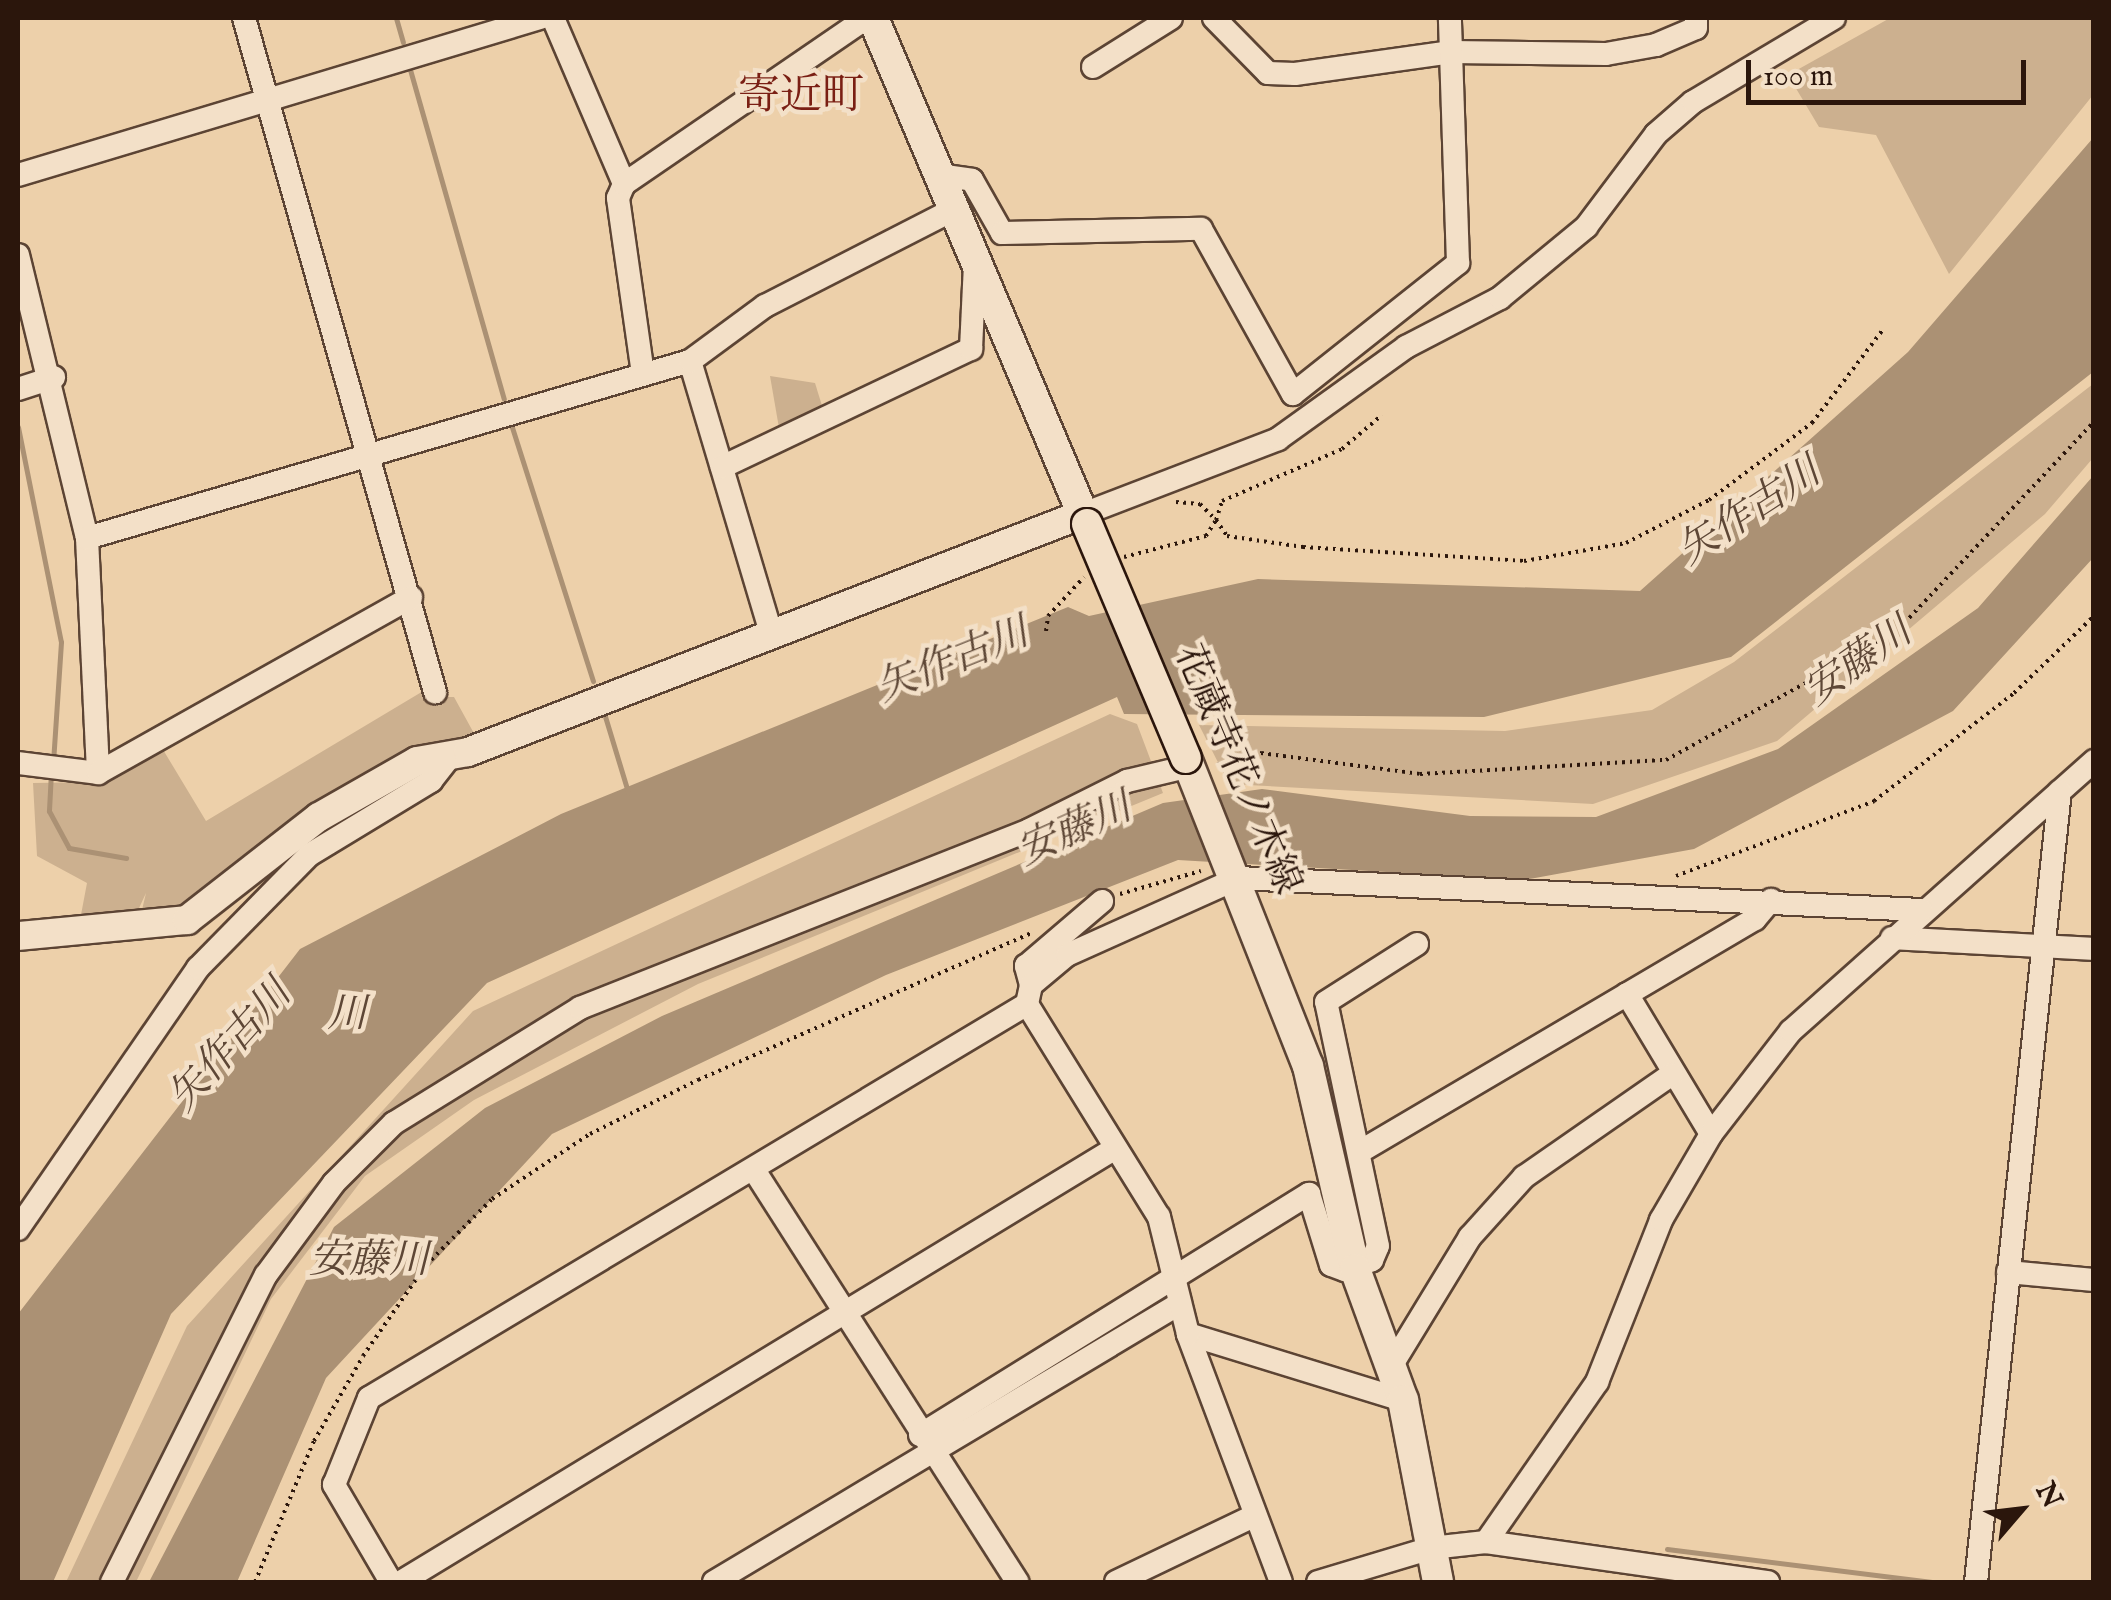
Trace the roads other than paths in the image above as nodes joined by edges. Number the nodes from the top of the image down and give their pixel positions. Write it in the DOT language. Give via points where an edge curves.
graph roads {
  1 [pos="244,18"];
  2 [pos="540,18"];
  3 [pos="553,18"];
  4 [pos="870,18"];
  5 [pos="1171,18"];
  6 [pos="1214,18"];
  7 [pos="1450,18"];
  8 [pos="1696,18"];
  9 [pos="1834,18"];
  10 [pos="1451,52"];
  11 [pos="1093,67"];
  12 [pos="268,98"];
  13 [pos="938,174"];
  14 [pos="18,175"];
  15 [pos="624,184"];
  16 [pos="954,210"];
  17 [pos="18,254"];
  18 [pos="976,263"];
  19 [pos="690,362"];
  20 [pos="643,374"];
  21 [pos="54,377"];
  22 [pos="18,389"];
  23 [pos="367,457"];
  24 [pos="722,467"];
  25 [pos="1085,519"];
  26 [pos="87,538"];
  27 [pos="410,598"];
  28 [pos="770,632"];
  29 [pos="434,692"];
  30 [pos="448,759"];
  31 [pos="2094,761"];
  32 [pos="18,763"];
  33 [pos="1190,765"];
  34 [pos="98,773"];
  35 [pos="2060,790"];
  36 [pos="1236,873"];
  37 [pos="1102,900"];
  38 [pos="1771,900"];
  39 [pos="1920,910"];
  40 [pos="18,936"];
  41 [pos="1892,938"];
  42 [pos="1418,944"];
  43 [pos="2042,945"];
  44 [pos="2094,949"];
  45 [pos="1029,994"];
  46 [pos="1628,994"];
  47 [pos="1672,1074"];
  48 [pos="1711,1134"];
  49 [pos="1114,1149"];
  50 [pos="1361,1151"];
  51 [pos="754,1170"];
  52 [pos="29,1188"];
  53 [pos="18,1229"];
  54 [pos="1355,1268"];
  55 [pos="2008,1272"];
  56 [pos="2094,1280"];
  57 [pos="1178,1294"];
  58 [pos="843,1314"];
  59 [pos="1188,1334"];
  60 [pos="1393,1364"];
  61 [pos="1403,1400"];
  62 [pos="926,1444"];
  63 [pos="1254,1516"];
  64 [pos="1486,1542"];
  65 [pos="1431,1548"];
  66 [pos="1653,1572"];
  67 [pos="112,1582"];
  68 [pos="392,1582"];
  69 [pos="401,1582"];
  70 [pos="714,1582"];
  71 [pos="1017,1582"];
  72 [pos="1116,1582"];
  73 [pos="1281,1582"];
  74 [pos="1318,1582"];
  75 [pos="1438,1582"];
  76 [pos="1768,1582"];
  77 [pos="1976,1582"];
  1 -- 12 [label="street"];
  2 -- 12 [label="street"];
  3 -- 15 [label="street"];
  4 -- 13 [label="main road, 花蔵寺花ノ木線"];
  4 -- 15 [label="street"];
  5 -- 11 [label="street"];
  6 -- 10 [label="street" via="1268,73 1357,70"];
  7 -- 10 [label="street"];
  8 -- 10 [label="street" via="1696,28 1656,45 1606,54"];
  9 -- 25 [label="street" via="1692,102 1656,134 1586,227 1500,298 1406,347 1278,439"];
  10 -- 13 [label="street" via="1458,264 1293,394 1201,229 1002,233 972,180"];
  12 -- 14 [label="street"];
  12 -- 23 [label="street"];
  13 -- 16 [label="main road, 花蔵寺花ノ木線"];
  15 -- 20 [label="street" via="618,198"];
  16 -- 18 [label="main road, 花蔵寺花ノ木線"];
  16 -- 19 [label="street" via="764,306"];
  17 -- 21 [label="street"];
  18 -- 24 [label="street" via="972,349"];
  18 -- 25 [label="main road, 花蔵寺花ノ木線"];
  19 -- 20 [label="street"];
  19 -- 24 [label="street"];
  20 -- 23 [label="street"];
  21 -- 22 [label="street"];
  21 -- 26 [label="street"];
  23 -- 26 [label="street"];
  23 -- 27 [label="street"];
  24 -- 28 [label="street"];
  25 -- 28 [label="street"];
  25 -- 33 [label="main road, 花蔵寺花ノ木線, bridge"];
  26 -- 34 [label="street"];
  27 -- 29 [label="street"];
  27 -- 34 [label="street"];
  28 -- 30 [label="street"];
  30 -- 40 [label="street" via="417,761 319,817 187,920"];
  30 -- 52 [label="street" via="431,781 281,879 198,968"];
  31 -- 35 [label="street"];
  32 -- 34 [label="street"];
  33 -- 36 [label="main road, 花蔵寺花ノ木線"];
  33 -- 67 [label="street" via="1127,781 1029,830 580,1008 394,1123 334,1183 266,1275"];
  35 -- 39 [label="street"];
  35 -- 43 [label="street"];
  36 -- 38 [label="street"];
  36 -- 45 [label="street" via="1067,954"];
  36 -- 54 [label="main road, 花蔵寺花ノ木線" via="1308,1066"];
  37 -- 45 [label="street" via="1026,966"];
  38 -- 39 [label="street"];
  38 -- 46 [label="street" via="1755,920"];
  39 -- 41 [label="street"];
  41 -- 43 [label="street"];
  41 -- 48 [label="street" via="1791,1031"];
  42 -- 50 [label="street" via="1326,1002"];
  43 -- 44 [label="street"];
  43 -- 55 [label="street"];
  45 -- 49 [label="street"];
  45 -- 51 [label="street"];
  46 -- 47 [label="street"];
  46 -- 50 [label="street"];
  47 -- 48 [label="street"];
  47 -- 60 [label="street" via="1524,1177 1470,1237"];
  48 -- 64 [label="street" via="1662,1220 1597,1382"];
  49 -- 57 [label="street" via="1159,1216"];
  49 -- 58 [label="street"];
  50 -- 54 [label="street" via="1378,1246"];
  51 -- 58 [label="street"];
  51 -- 68 [label="street" via="369,1398 334,1485"];
  52 -- 53 [label="street"];
  54 -- 57 [label="street" via="1331,1265 1309,1194"];
  54 -- 60 [label="main road, 花蔵寺花ノ木線"];
  55 -- 56 [label="street"];
  55 -- 77 [label="street"];
  57 -- 59 [label="street"];
  57 -- 62 [label="street"];
  58 -- 62 [label="street"];
  58 -- 69 [label="street"];
  59 -- 61 [label="street"];
  59 -- 63 [label="street"];
  60 -- 61 [label="main road, 花蔵寺花ノ木線"];
  61 -- 65 [label="main road, 花蔵寺花ノ木線"];
  62 -- 70 [label="street"];
  62 -- 71 [label="street"];
  63 -- 72 [label="street"];
  63 -- 73 [label="street"];
  64 -- 65 [label="street"];
  64 -- 66 [label="street"];
  65 -- 74 [label="street"];
  65 -- 75 [label="main road, 花蔵寺花ノ木線"];
  66 -- 76 [label="street"];
}
